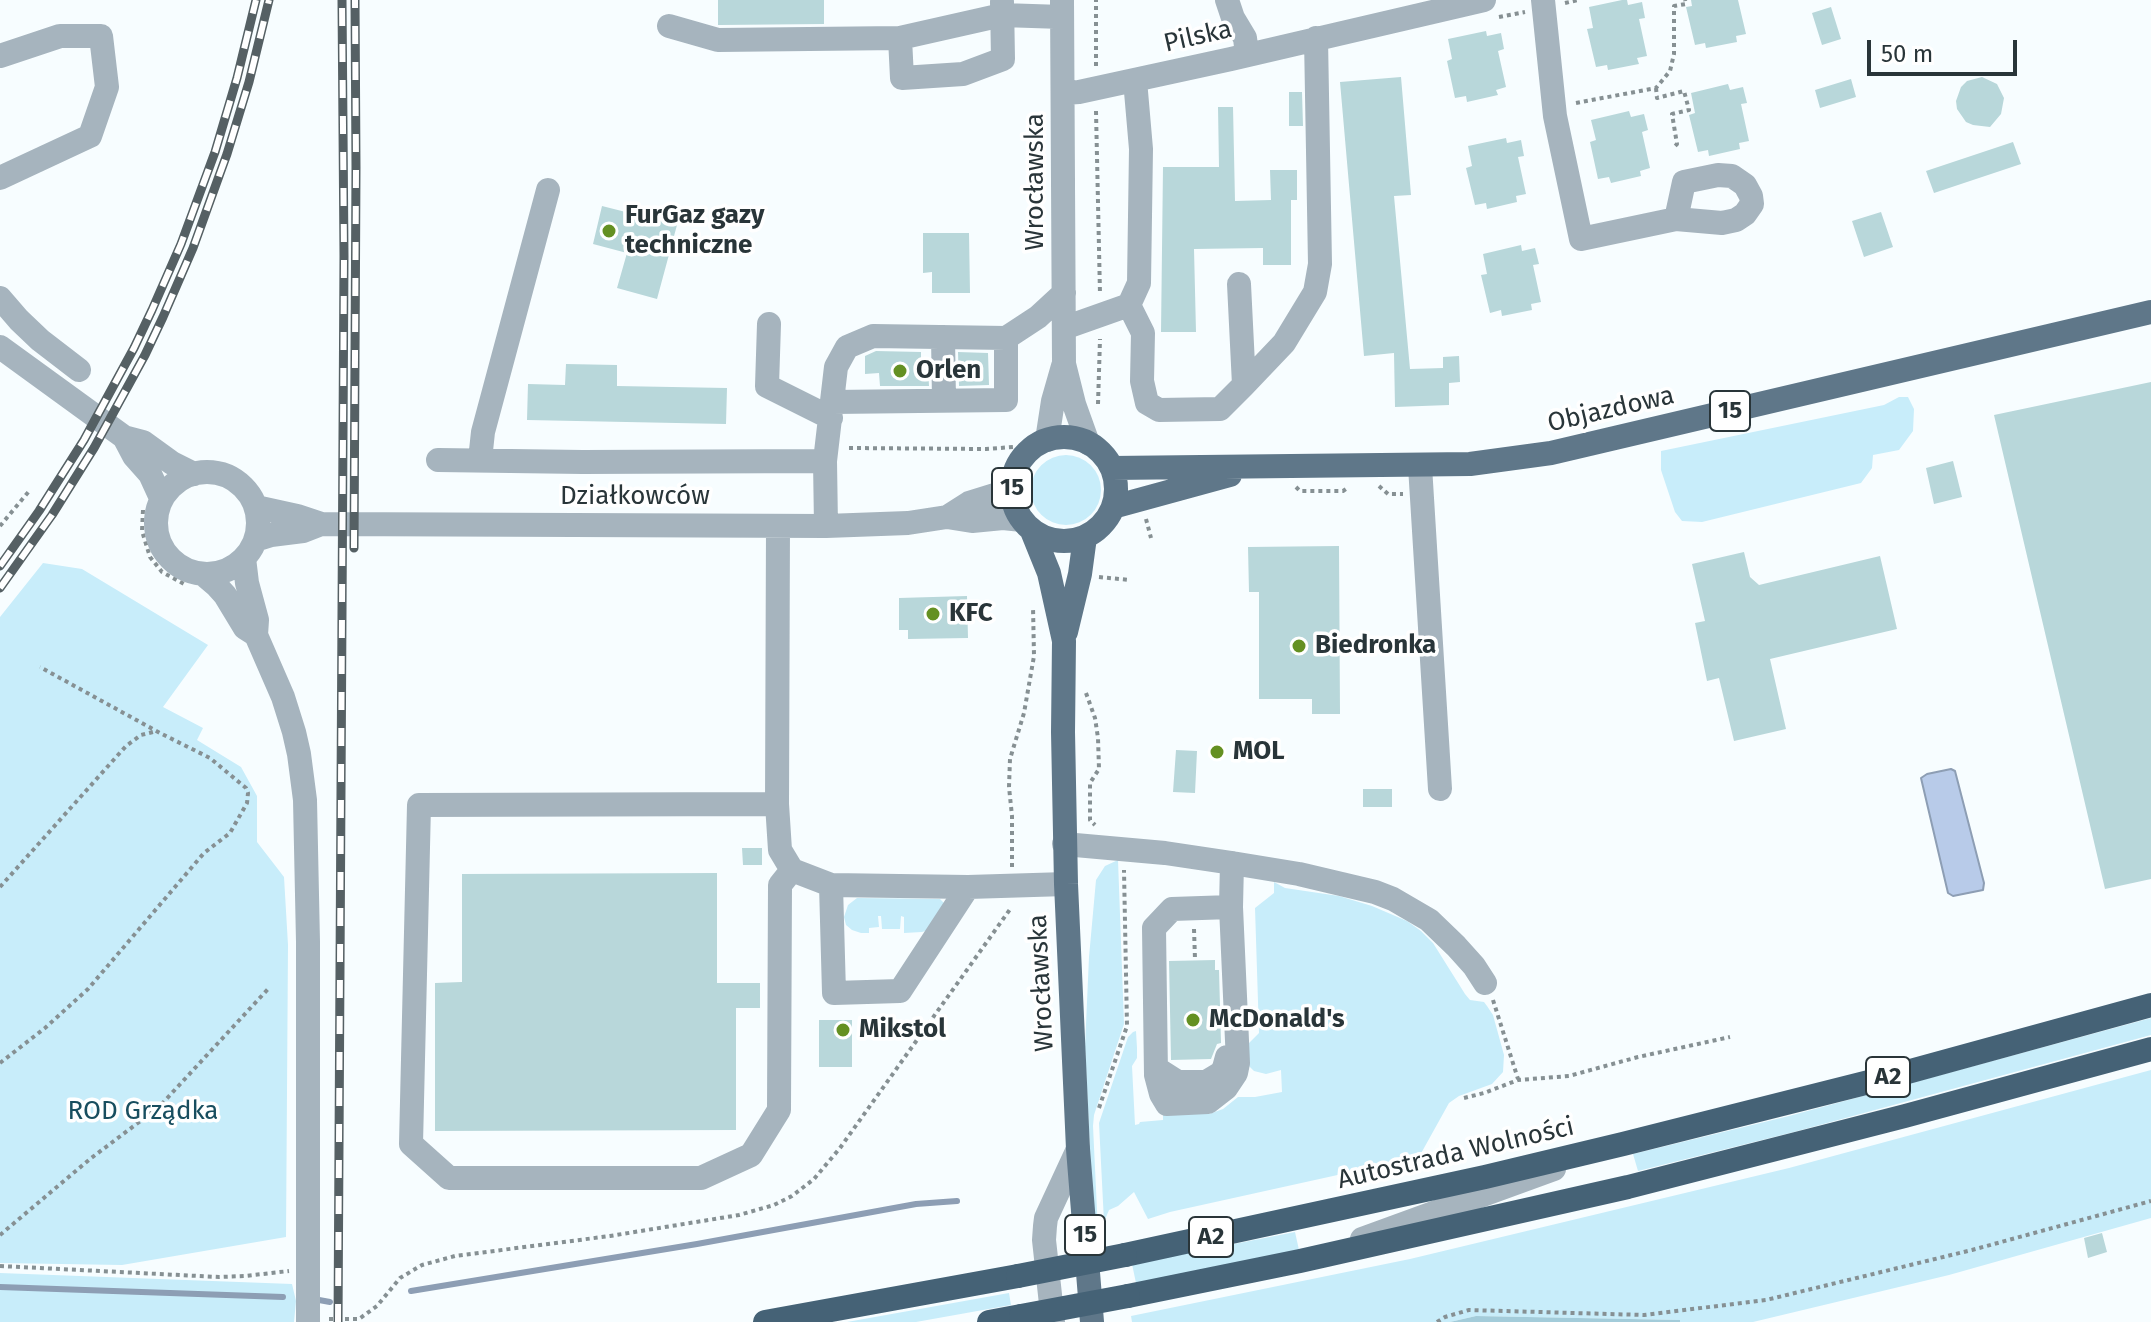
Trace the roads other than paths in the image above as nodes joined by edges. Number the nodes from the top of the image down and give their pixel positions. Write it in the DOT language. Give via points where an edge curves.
graph roads {
  1 [pos="1227,0"];
  2 [pos="1458,3"];
  3 [pos="1543,4"];
  4 [pos="1002,7"];
  5 [pos="1062,8"];
  6 [pos="1492,9"];
  7 [pos="669,26"];
  8 [pos="900,38"];
  9 [pos="1316,38"];
  10 [pos="1247,55"];
  11 [pos="0,56"];
  12 [pos="1135,80"];
  13 [pos="1064,93"];
  14 [pos="0,178"];
  15 [pos="548,190"];
  16 [pos="1676,219"];
  17 [pos="1239,284"];
  18 [pos="1064,293"];
  19 [pos="0,298"];
  20 [pos="1129,305"];
  21 [pos="2151,312"];
  22 [pos="769,324"];
  23 [pos="1064,328"];
  24 [pos="943,337"];
  25 [pos="1006,338"];
  26 [pos="0,347"];
  27 [pos="1064,364"];
  28 [pos="79,370"];
  29 [pos="1244,385"];
  30 [pos="944,400"];
  31 [pos="832,410"];
  32 [pos="124,437"];
  33 [pos="1047,440"];
  34 [pos="1088,443"];
  35 [pos="438,460"];
  36 [pos="480,460"];
  37 [pos="825,461"];
  38 [pos="1263,466"];
  39 [pos="1420,466"];
  40 [pos="1112,468"];
  41 [pos="1009,472"];
  42 [pos="194,474"];
  43 [pos="153,500"];
  44 [pos="256,507"];
  45 [pos="1113,507"];
  46 [pos="947,517"];
  47 [pos="321,524"];
  48 [pos="1027,525"];
  49 [pos="778,526"];
  50 [pos="826,526"];
  51 [pos="1085,537"];
  52 [pos="250,549"];
  53 [pos="198,581"];
  54 [pos="256,635"];
  55 [pos="1064,641"];
  56 [pos="1440,789"];
  57 [pos="777,804"];
  58 [pos="1064,844"];
  59 [pos="1232,863"];
  60 [pos="792,870"];
  61 [pos="1066,884"];
  62 [pos="831,885"];
  63 [pos="968,887"];
  64 [pos="1231,907"];
  65 [pos="1485,983"];
  66 [pos="2151,1005"];
  67 [pos="2151,1049"];
  68 [pos="1623,1144"];
  69 [pos="1078,1149"];
  70 [pos="1628,1187"];
  71 [pos="1461,1203"];
  72 [pos="1298,1218"];
  73 [pos="1300,1261"];
  74 [pos="308,1320"];
  75 [pos="765,1322"];
  76 [pos="989,1322"];
  77 [pos="1053,1322"];
  78 [pos="1092,1322"];
  1 -- 10 [label="street"];
  2 -- 6 [label="street, Pilska"];
  2 -- 9 [label="street, Pilska"];
  3 -- 16 [label="street" via="1554,107 1581,239"];
  4 -- 5 [label="street"];
  4 -- 8 [label="street"];
  4 -- 8 [label="street" via="1003,59 963,74 902,78"];
  5 -- 13 [label="street, Wrocławska"];
  7 -- 8 [label="street" via="718,40"];
  9 -- 10 [label="street, Pilska"];
  9 -- 29 [label="street" via="1320,264 1315,292 1284,343"];
  10 -- 12 [label="street, Pilska"];
  11 -- 14 [label="street" via="60,36 101,36 107,87 90,136"];
  12 -- 13 [label="street, Pilska"];
  12 -- 20 [label="street" via="1141,149 1139,283"];
  13 -- 18 [label="street, Wrocławska"];
  15 -- 36 [label="street"];
  17 -- 29 [label="street"];
  18 -- 23 [label="street, Wrocławska"];
  18 -- 25 [label="street"];
  19 -- 28 [label="street"];
  20 -- 23 [label="street"];
  20 -- 29 [label="street" via="1143,333 1147,403 1159,410 1220,409"];
  21 -- 39 [label="main road, Objazdowa / 15" via="1551,453"];
  22 -- 31 [label="street" via="767,386"];
  23 -- 27 [label="street, Wrocławska"];
  24 -- 25 [label="street"];
  24 -- 30 [label="street"];
  24 -- 31 [label="street" via="873,336 847,347 836,367"];
  25 -- 30 [label="street" via="1006,400"];
  26 -- 32 [label="street"];
  27 -- 33 [label="street, Wrocławska"];
  27 -- 34 [label="street, Wrocławska" via="1086,404"];
  30 -- 31 [label="street"];
  31 -- 37 [label="street"];
  32 -- 42 [label="street" via="143,442"];
  32 -- 43 [label="street" via="155,482"];
  33 -- 34 [label="main road, 15" via="1068,437"];
  33 -- 41 [label="main road, 15" via="1022,458 1014,474"];
  34 -- 40 [label="main road"];
  35 -- 36 [label="street"];
  36 -- 37 [label="street"];
  37 -- 50 [label="street"];
  38 -- 39 [label="main road, Objazdowa / 15"];
  38 -- 40 [label="main road, Objazdowa / 15"];
  38 -- 45 [label="main road, Objazdowa / 15"];
  39 -- 56 [label="street"];
  40 -- 45 [label="main road"];
  41 -- 46 [label="street, Działkowców" via="998,494"];
  41 -- 48 [label="main road, 15" via="1014,506"];
  42 -- 43 [label="street"];
  42 -- 44 [label="street" via="220,473 236,480"];
  43 -- 53 [label="street" via="161,548"];
  44 -- 47 [label="street, Działkowców"];
  44 -- 52 [label="street" via="259,524"];
  45 -- 51 [label="main road"];
  46 -- 48 [label="street, Działkowców" via="1003,518"];
  46 -- 50 [label="street, Działkowców"];
  47 -- 49 [label="street, Działkowców"];
  47 -- 52 [label="street, Działkowców"];
  48 -- 51 [label="main road, 15" via="1058,541"];
  48 -- 55 [label="main road, Wrocławska / 15" via="1049,573"];
  49 -- 50 [label="street, Działkowców"];
  49 -- 57 [label="street"];
  51 -- 55 [label="main road, Wrocławska / 15"];
  52 -- 53 [label="street" via="235,566"];
  52 -- 54 [label="street" via="247,583"];
  53 -- 54 [label="street" via="216,585 245,628"];
  54 -- 74 [label="street" via="294,732 305,800"];
  55 -- 58 [label="main road, Wrocławska / 15"];
  57 -- 60 [label="street" via="780,850"];
  57 -- 60 [label="street" via="419,805 411,1144 449,1178 701,1178 751,1155 779,1110 780,885"];
  58 -- 59 [label="street"];
  58 -- 61 [label="main road, Wrocławska / 15"];
  59 -- 64 [label="street"];
  59 -- 65 [label="street" via="1345,883 1393,899 1444,933"];
  60 -- 62 [label="street"];
  61 -- 63 [label="street"];
  61 -- 69 [label="main road, Wrocławska / 15"];
  62 -- 63 [label="street"];
  62 -- 63 [label="street" via="834,993 900,991"];
  64 -- 64 [label="street" via="1172,909 1154,928 1156,1068 1167,1104 1208,1102 1226,1088 1238,1063"];
  66 -- 68 [label="highway, Autostrada Wolności / A2"];
  67 -- 70 [label="highway, A2"];
  68 -- 71 [label="street"];
  68 -- 72 [label="highway, Autostrada Wolności / A2"];
  69 -- 77 [label="street" via="1046,1218"];
  69 -- 78 [label="main road, Wrocławska / 15"];
  70 -- 71 [label="street"];
  70 -- 73 [label="highway, A2"];
  71 -- 72 [label="street"];
  71 -- 73 [label="street"];
  72 -- 75 [label="highway, Autostrada Wolności / A2, bridge"];
  73 -- 76 [label="highway, A2, bridge"];
}
